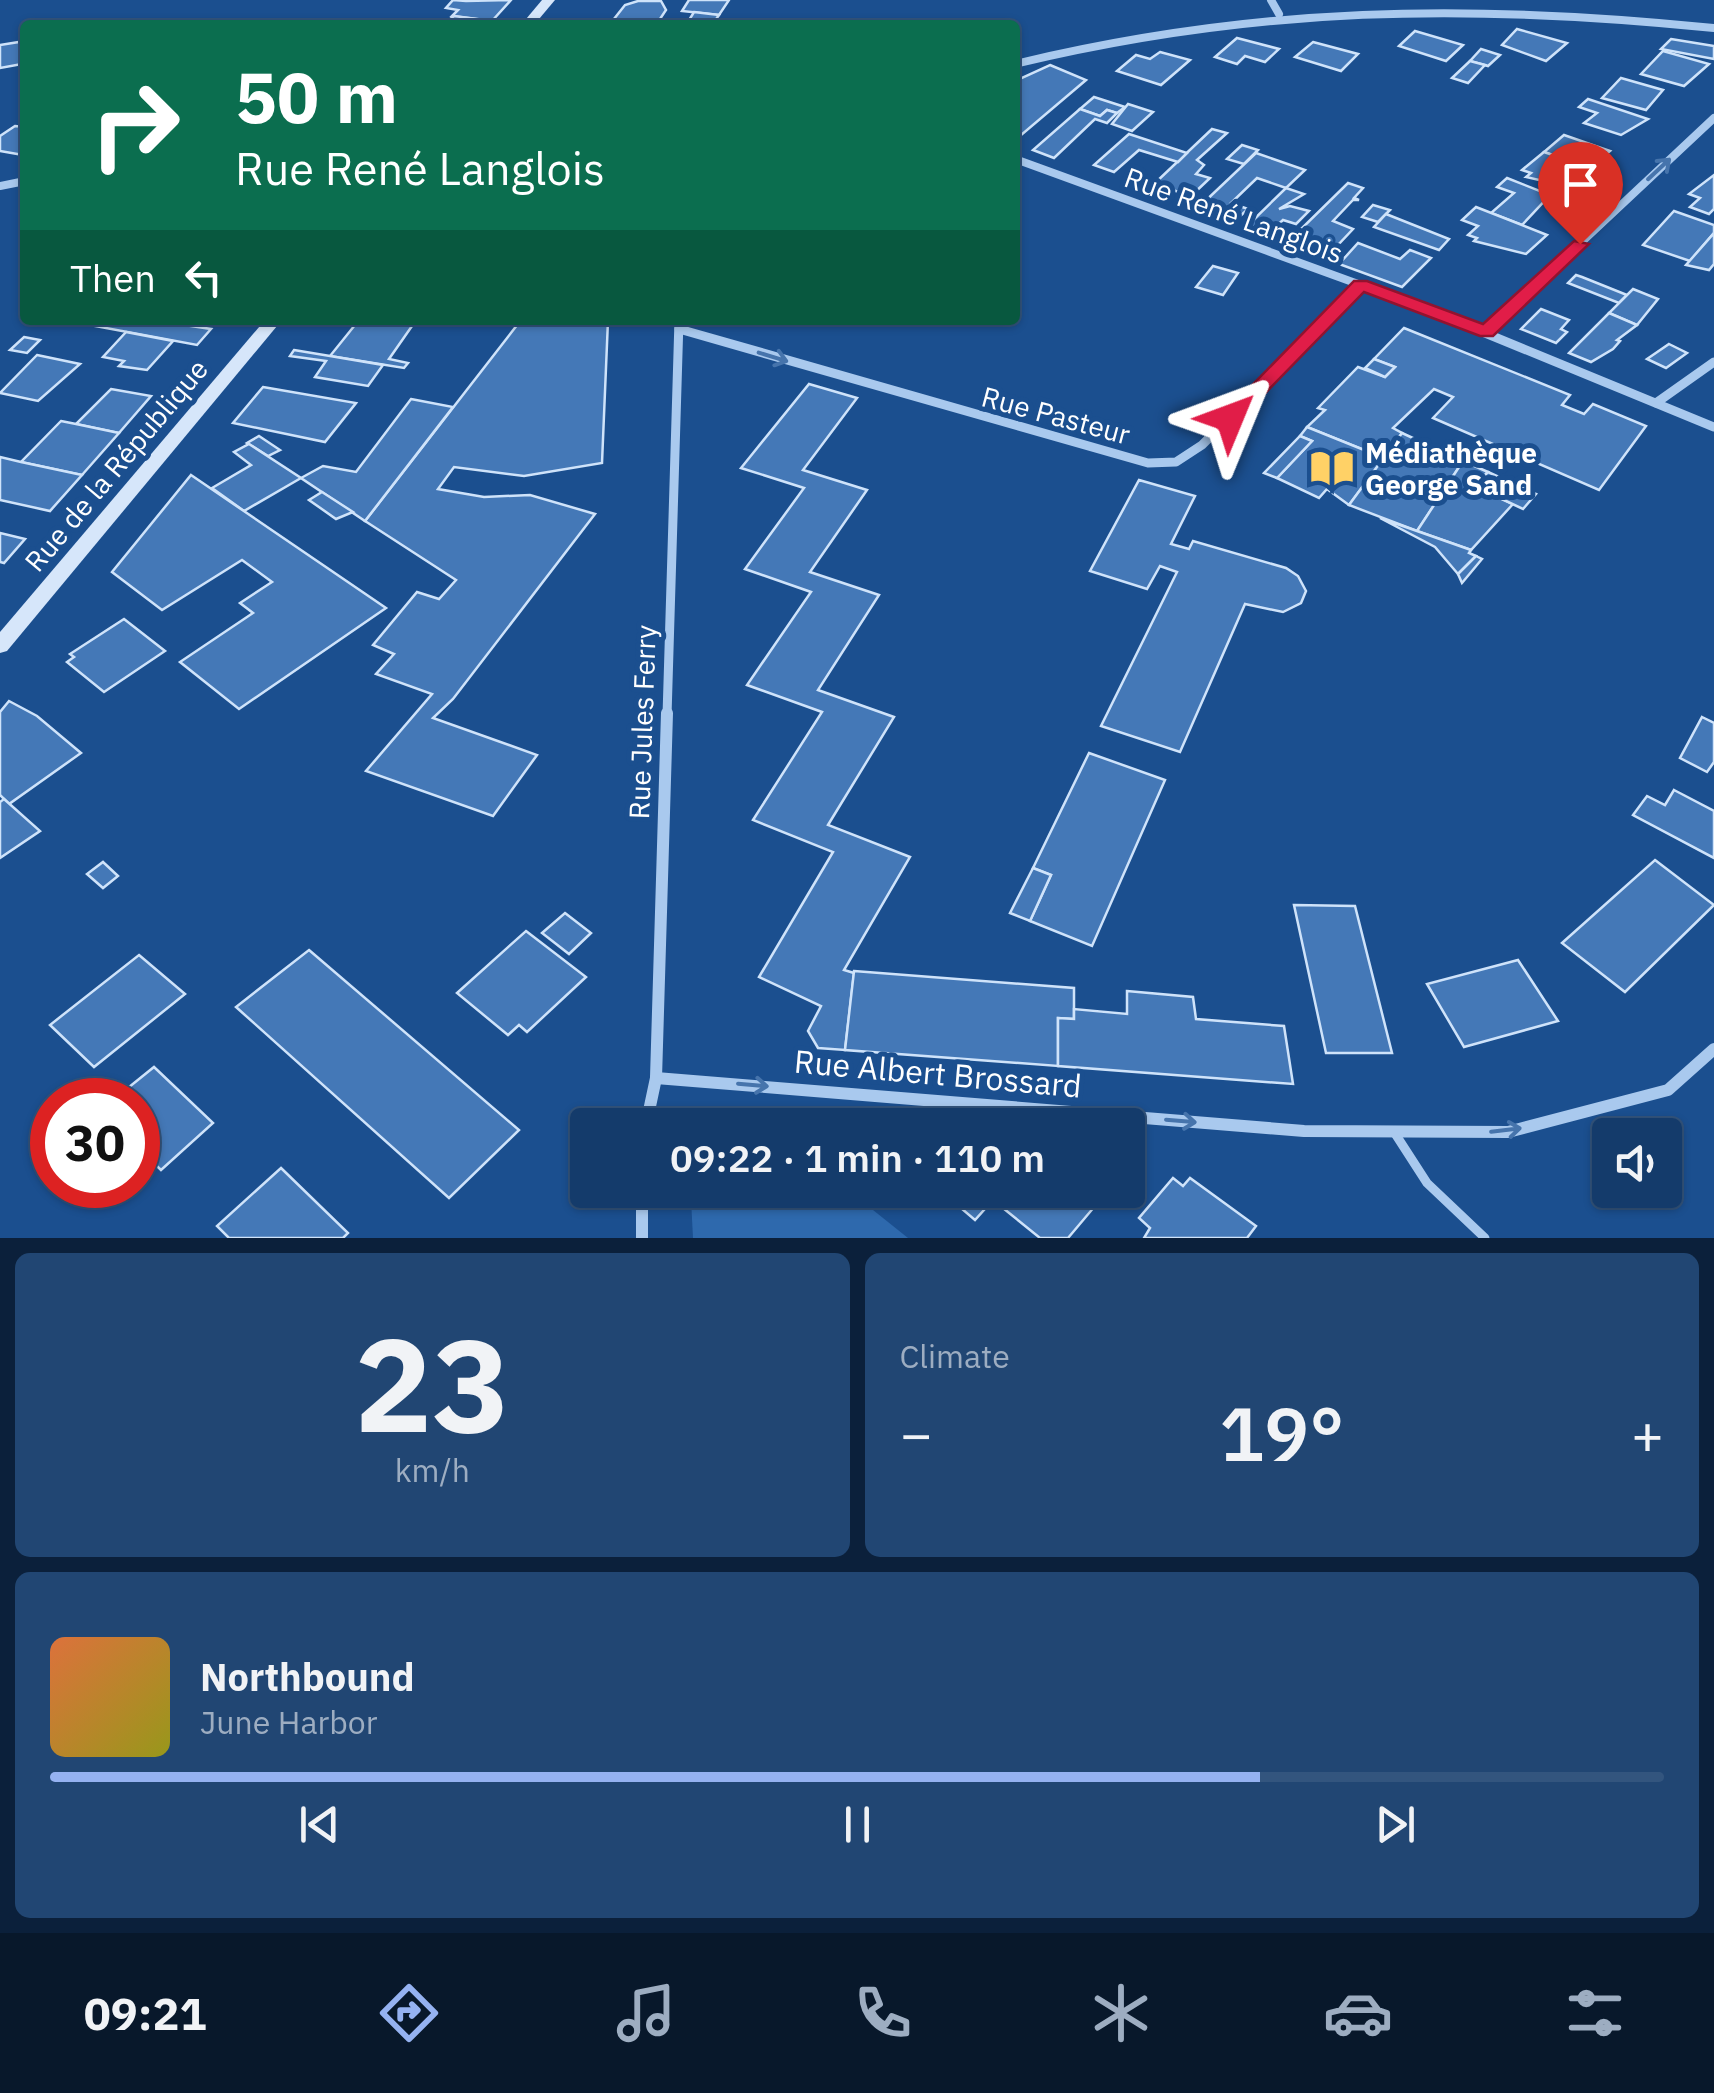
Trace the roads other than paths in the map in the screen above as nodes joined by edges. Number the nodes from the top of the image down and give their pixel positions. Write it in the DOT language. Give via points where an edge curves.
graph roads {
  1 [pos="549,0"];
  2 [pos="1271,0"];
  3 [pos="1279,14"];
  4 [pos="531,20"];
  5 [pos="1714,28"];
  6 [pos="1020,63"];
  7 [pos="1714,118"];
  8 [pos="1020,161"];
  9 [pos="1361,285"];
  10 [pos="270,325"];
  11 [pos="679,325"];
  12 [pos="1486,332"];
  13 [pos="1714,362"];
  14 [pos="1656,403"];
  15 [pos="1714,427"];
  16 [pos="0,646"];
  17 [pos="1714,1049"];
  18 [pos="656,1078"];
  19 [pos="650,1108"];
  20 [pos="1396,1135"];
  21 [pos="642,1208"];
  22 [pos="642,1238"];
  23 [pos="1485,1238"];
  1 -- 4 [label="main road"];
  2 -- 3 [label="street"];
  3 -- 5 [label="street" via="1571,10"];
  3 -- 6 [label="street" via="1139,31"];
  12 -- 7 [label="street, one-way"];
  8 -- 9 [label="street, Rue René Langlois"];
  11 -- 9 [label="street, Rue Pasteur, one-way" via="1066,442 1148,463 1176,462 1202,445"];
  9 -- 12 [label="street, Rue René Langlois"];
  10 -- 16 [label="main road, Rue de la République"];
  11 -- 18 [label="street, Rue Jules Ferry"];
  12 -- 14 [label="street, Rue René Langlois"];
  13 -- 14 [label="street"];
  14 -- 15 [label="street, Rue René Langlois"];
  20 -- 17 [label="street, Rue Albert Brossard, one-way" via="1508,1132 1668,1090"];
  18 -- 19 [label="street, Rue Jules Ferry"];
  18 -- 20 [label="street, Rue Albert Brossard, one-way"];
  20 -- 23 [label="lane" via="1427,1182"];
  21 -- 22 [label="street"];
}
